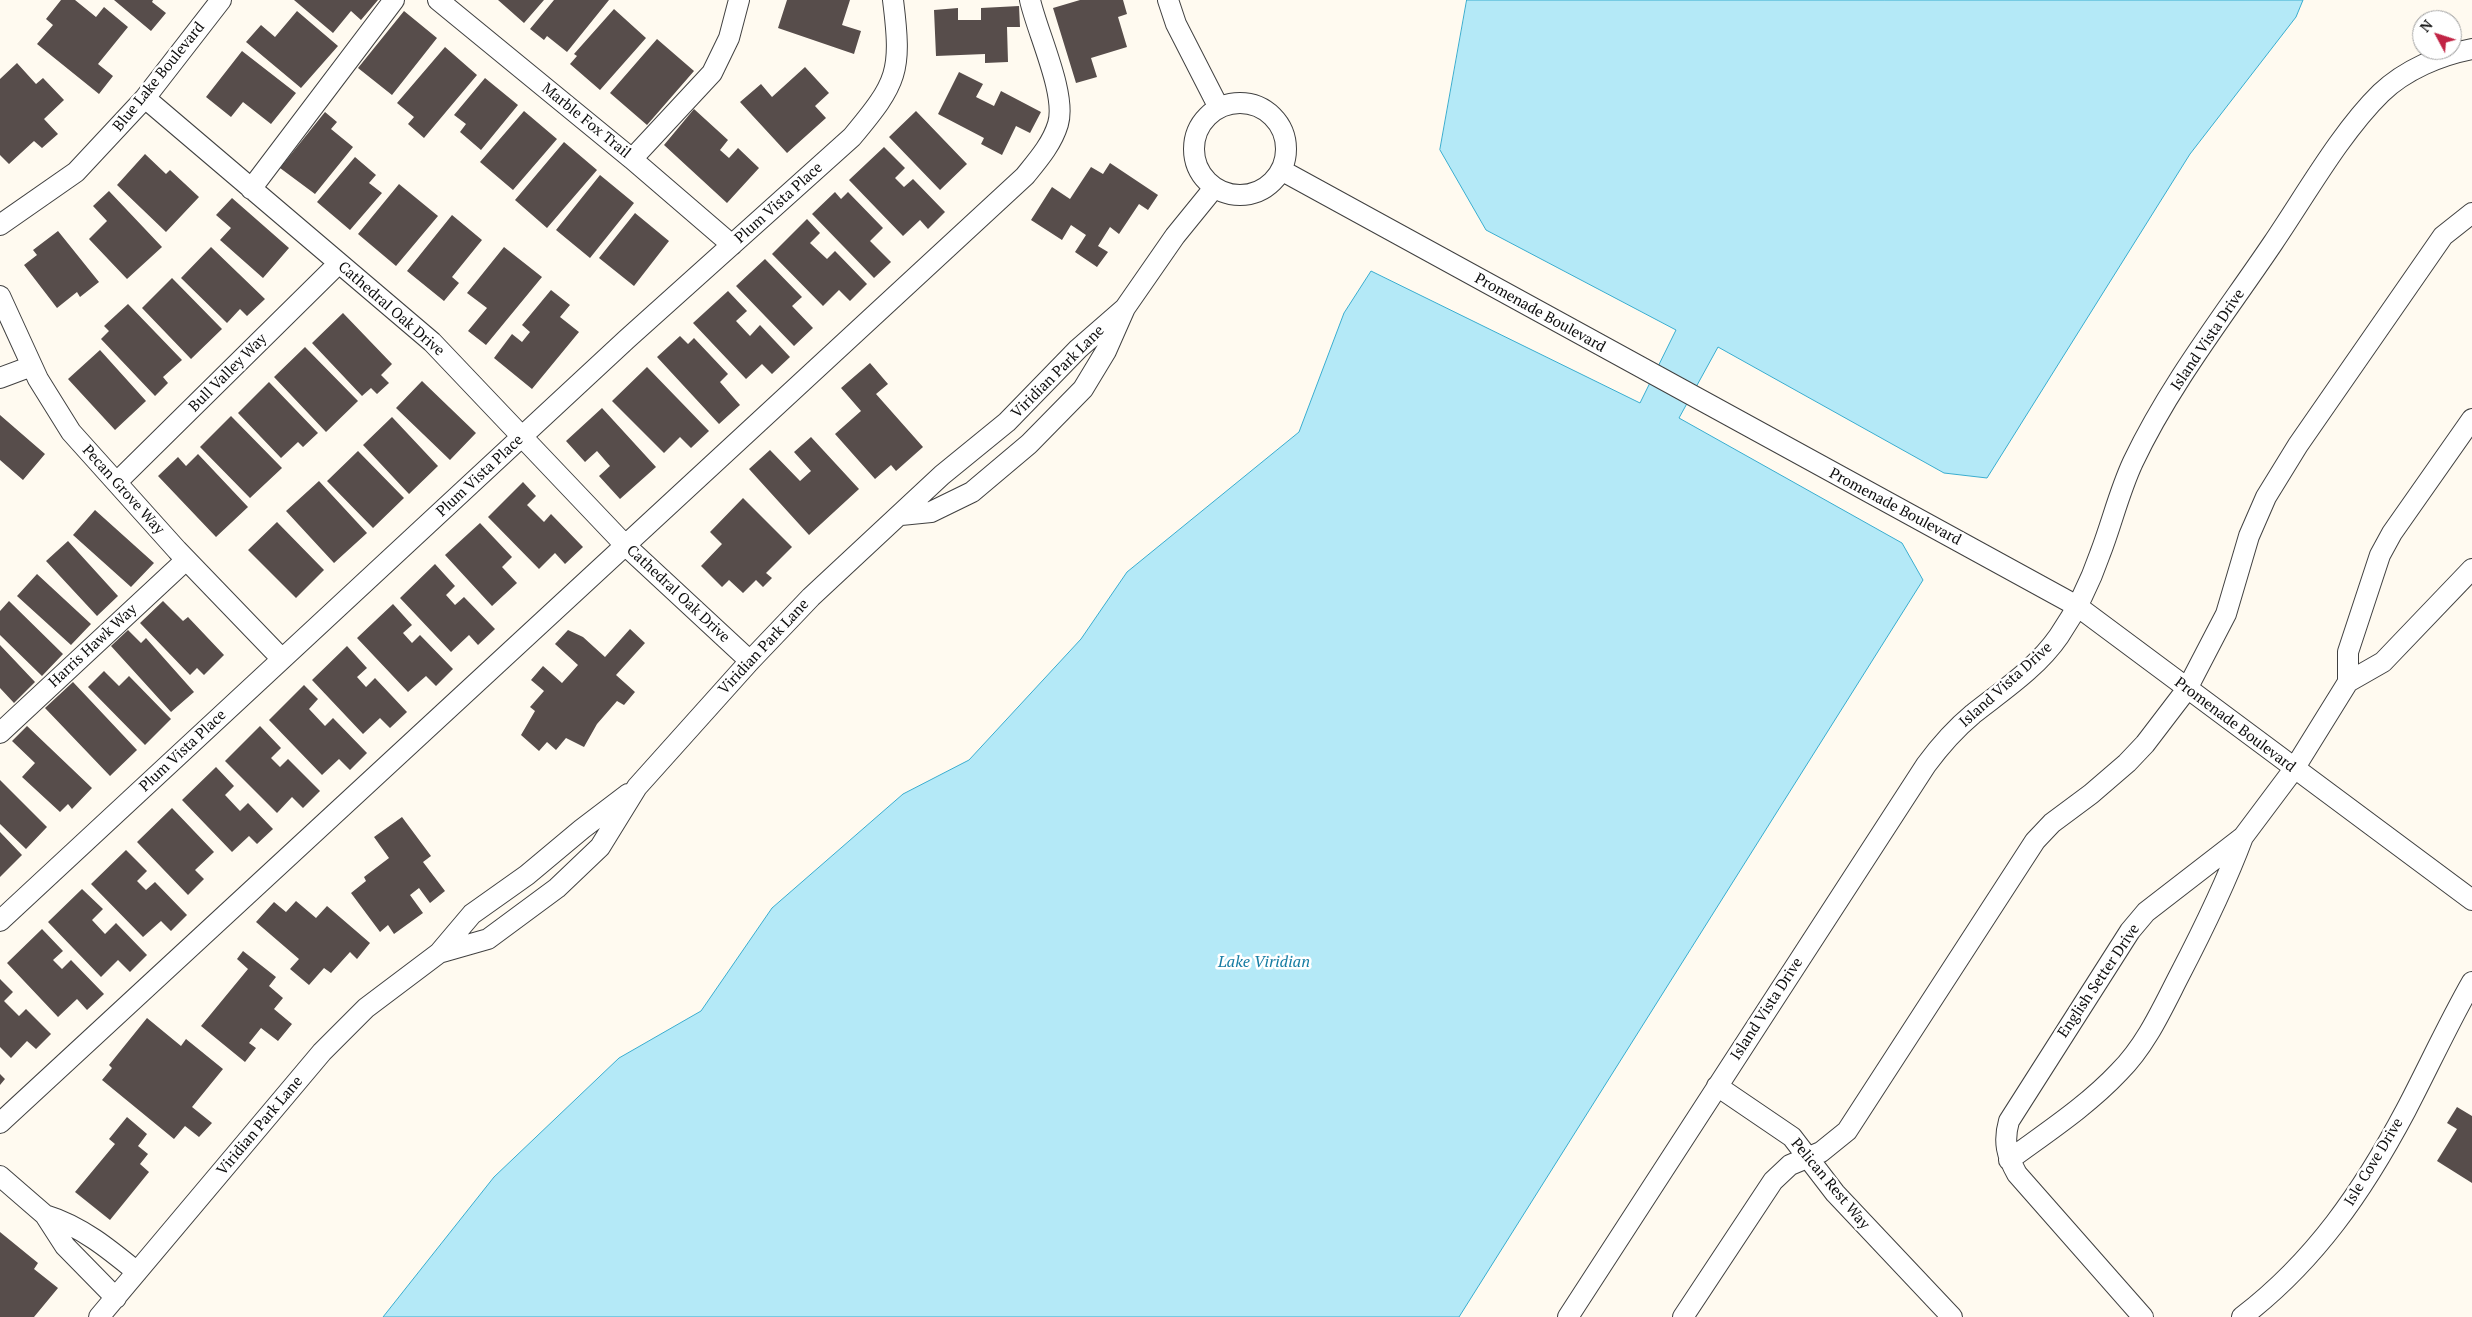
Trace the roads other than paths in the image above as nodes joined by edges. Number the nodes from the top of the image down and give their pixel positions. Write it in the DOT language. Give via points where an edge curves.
graph roads {
  1 [pos="221,0"];
  2 [pos="394,0"];
  3 [pos="438,0"];
  4 [pos="740,0"];
  5 [pos="893,0"];
  6 [pos="1030,0"];
  7 [pos="1168,0"];
  8 [pos="2472,49"];
  9 [pos="145,98"];
  10 [pos="1219,108"];
  11 [pos="632,158"];
  12 [pos="1281,170"];
  13 [pos="1214,188"];
  14 [pos="251,189"];
  15 [pos="2472,212"];
  16 [pos="0,225"];
  17 [pos="732,244"];
  18 [pos="338,264"];
  19 [pos="0,296"];
  20 [pos="1124,308"];
  21 [pos="32,366"];
  22 [pos="0,378"];
  23 [pos="2472,419"];
  24 [pos="523,437"];
  25 [pos="117,482"];
  26 [pos="901,515"];
  27 [pos="625,545"];
  28 [pos="186,560"];
  29 [pos="2472,569"];
  30 [pos="2077,606"];
  31 [pos="282,660"];
  32 [pos="750,660"];
  33 [pos="2348,682"];
  34 [pos="2188,689"];
  35 [pos="0,733"];
  36 [pos="2294,769"];
  37 [pos="637,788"];
  38 [pos="2243,837"];
  39 [pos="2472,900"];
  40 [pos="0,921"];
  41 [pos="439,953"];
  42 [pos="2472,982"];
  43 [pos="1717,1086"];
  44 [pos="0,1123"];
  45 [pos="1809,1158"];
  46 [pos="2009,1160"];
  47 [pos="0,1176"];
  48 [pos="46,1215"];
  49 [pos="137,1272"];
  50 [pos="116,1298"];
  51 [pos="99,1317"];
  52 [pos="1568,1317"];
  53 [pos="1683,1317"];
  54 [pos="1952,1317"];
  55 [pos="2143,1317"];
  56 [pos="2242,1317"];
  1 -- 9 [label="street, Blue Lake Boulevard"];
  2 -- 14 [label="street"];
  3 -- 11 [label="street, Marble Fox Trail"];
  4 -- 11 [label="street" via="729,38 712,73"];
  5 -- 17 [label="street, Plum Vista Place" via="899,45 897,68 878,106 852,137"];
  6 -- 27 [label="street" via="1054,72 1058,98 1059,122 1047,148 1025,176"];
  7 -- 10 [label="street" via="1176,24"];
  8 -- 30 [label="street, Island Vista Drive" via="2436,59 2404,75 2364,110 2150,429 2120,491 2100,555"];
  9 -- 14 [label="street, Cathedral Oak Drive"];
  9 -- 16 [label="street, Blue Lake Boulevard" via="76,172"];
  10 -- 12 [label="street" via="1231,104 1257,106 1277,121 1286,145 1286,158"];
  10 -- 13 [label="street" via="1201,124 1193,147 1198,171"];
  11 -- 17 [label="street, Marble Fox Trail"];
  12 -- 13 [label="street" via="1274,181 1252,194 1226,194"];
  12 -- 30 [label="street, Promenade Boulevard"];
  13 -- 20 [label="street, Viridian Park Lane"];
  14 -- 18 [label="street, Cathedral Oak Drive"];
  15 -- 34 [label="street" via="2443,236 2298,445 2266,497 2249,536 2226,614"];
  17 -- 24 [label="street, Plum Vista Place"];
  18 -- 24 [label="street, Cathedral Oak Drive" via="432,342"];
  18 -- 25 [label="street, Bull Valley Way"];
  19 -- 21 [label="street, Pecan Grove Way"];
  20 -- 26 [label="street, Viridian Park Lane" via="1078,349 1007,422 942,475"];
  20 -- 26 [label="street, Viridian Park Lane" via="1106,352 1083,389 1029,444 972,492 931,512"];
  21 -- 22 [label="street"];
  21 -- 25 [label="street, Pecan Grove Way" via="71,432"];
  23 -- 33 [label="street" via="2380,555 2348,652"];
  24 -- 27 [label="street, Cathedral Oak Drive"];
  24 -- 31 [label="street, Plum Vista Place"];
  25 -- 28 [label="street, Pecan Grove Way"];
  26 -- 32 [label="street, Viridian Park Lane" via="811,596"];
  27 -- 32 [label="street, Cathedral Oak Drive"];
  27 -- 44 [label="street"];
  28 -- 31 [label="street, Pecan Grove Way"];
  28 -- 35 [label="street, Harris Hawk Way"];
  29 -- 33 [label="street" via="2383,662"];
  30 -- 34 [label="street, Promenade Boulevard"];
  30 -- 43 [label="street, Island Vista Drive" via="2057,639 2037,660 1944,740"];
  31 -- 40 [label="street, Plum Vista Place"];
  32 -- 37 [label="street, Viridian Park Lane"];
  33 -- 36 [label="street, English Setter Drive"];
  34 -- 36 [label="street, Promenade Boulevard"];
  34 -- 45 [label="street" via="2127,763 2038,836 1847,1132 1830,1147"];
  36 -- 38 [label="street, English Setter Drive"];
  36 -- 39 [label="street, Promenade Boulevard"];
  37 -- 41 [label="street, Viridian Park Lane" via="527,876 472,914"];
  37 -- 41 [label="street, Viridian Park Lane" via="600,847 557,888 488,939"];
  38 -- 46 [label="street, English Setter Drive" via="2207,923 2146,1038 2121,1071 2095,1096"];
  38 -- 46 [label="street, English Setter Drive" via="2146,912 2130,931 2009,1121 2005,1134"];
  41 -- 49 [label="street, Viridian Park Lane" via="366,1008 322,1052"];
  42 -- 56 [label="street, Isle Cove Drive" via="2432,1054 2406,1110 2344,1213 2291,1275"];
  43 -- 45 [label="street, Pelican Rest Way" via="1778,1125"];
  43 -- 52 [label="street, Island Vista Drive"];
  45 -- 53 [label="street" via="1790,1165 1773,1181"];
  45 -- 54 [label="street, Pelican Rest Way" via="1840,1199"];
  46 -- 55 [label="street, English Setter Drive" via="2029,1189"];
  47 -- 48 [label="street"];
  48 -- 49 [label="street" via="100,1242"];
  48 -- 50 [label="street" via="65,1246"];
  49 -- 50 [label="street, Viridian Park Lane"];
  50 -- 51 [label="street, Viridian Park Lane"];
}
